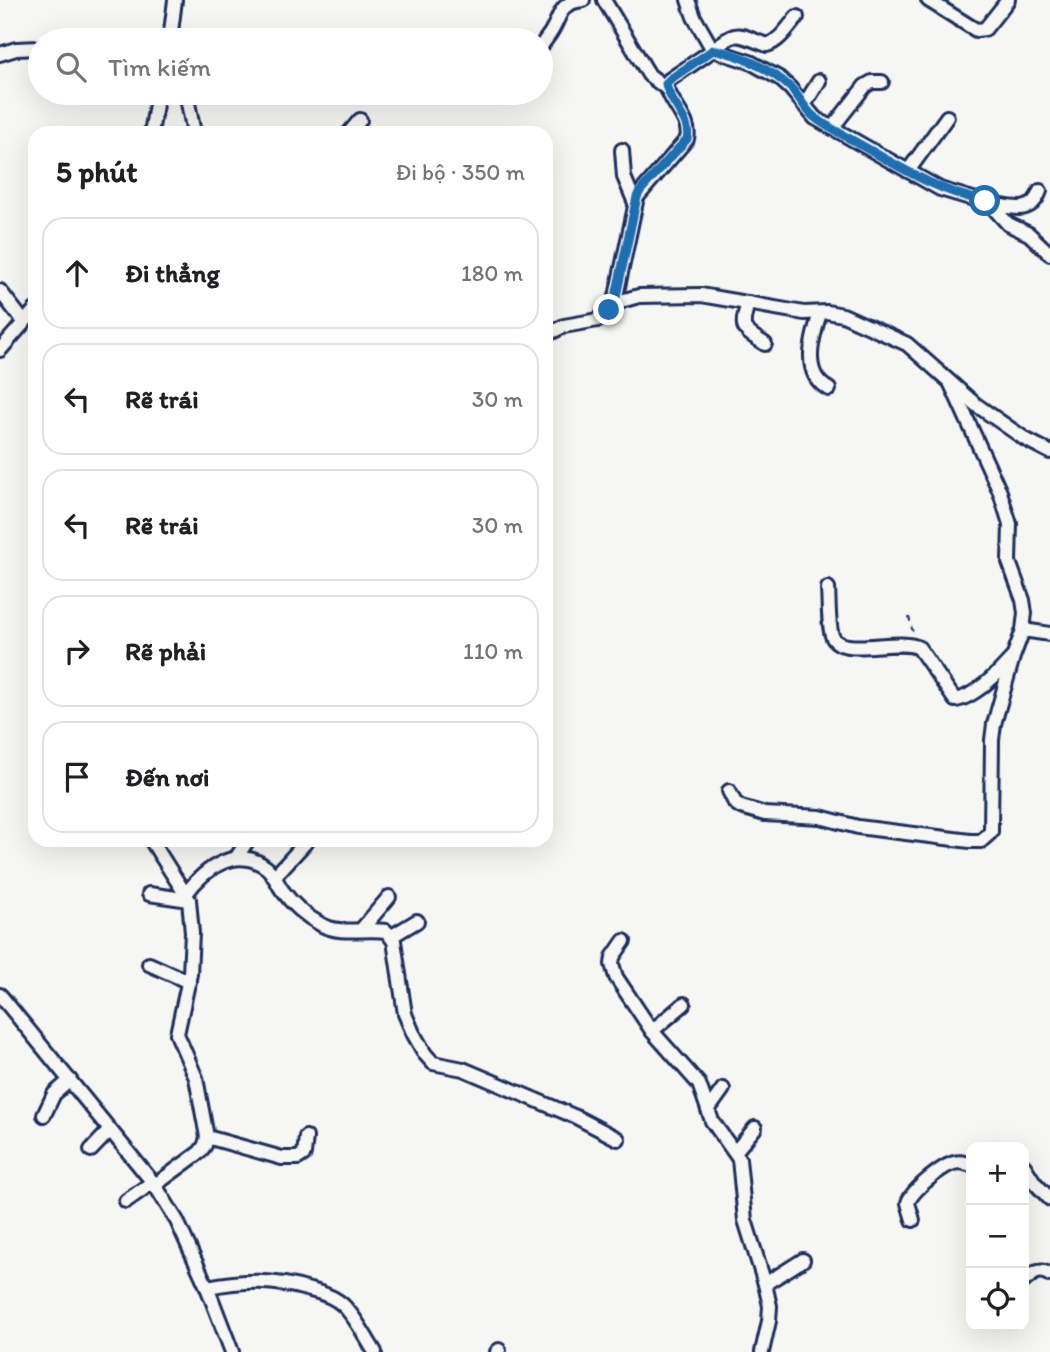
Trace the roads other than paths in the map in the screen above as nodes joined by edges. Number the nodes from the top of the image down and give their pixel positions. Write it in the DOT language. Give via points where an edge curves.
graph roads {
  1 [pos="175,0"];
  2 [pos="583,0"];
  3 [pos="604,0"];
  4 [pos="688,0"];
  5 [pos="928,0"];
  6 [pos="1008,0"];
  7 [pos="797,17"];
  8 [pos="172,28"];
  9 [pos="552,28"];
  10 [pos="28,48"];
  11 [pos="713,50"];
  12 [pos="0,54"];
  13 [pos="819,81"];
  14 [pos="882,82"];
  15 [pos="666,89"];
  16 [pos="156,105"];
  17 [pos="188,105"];
  18 [pos="804,105"];
  19 [pos="947,117"];
  20 [pos="360,120"];
  21 [pos="152,126"];
  22 [pos="193,126"];
  23 [pos="355,126"];
  24 [pos="832,128"];
  25 [pos="622,150"];
  26 [pos="908,171"];
  27 [pos="1040,191"];
  28 [pos="635,203"];
  29 [pos="990,204"];
  30 [pos="1050,254"];
  31 [pos="0,291"];
  32 [pos="748,303"];
  33 [pos="614,306"];
  34 [pos="820,313"];
  35 [pos="28,318"];
  36 [pos="24,322"];
  37 [pos="553,332"];
  38 [pos="765,344"];
  39 [pos="0,350"];
  40 [pos="950,382"];
  41 [pos="829,389"];
  42 [pos="1050,452"];
  43 [pos="828,588"];
  44 [pos="1023,630"];
  45 [pos="1050,634"];
  46 [pos="1013,657"];
  47 [pos="729,791"];
  48 [pos="155,847"];
  49 [pos="243,847"];
  50 [pos="302,847"];
  51 [pos="236,858"];
  52 [pos="274,877"];
  53 [pos="149,894"];
  54 [pos="187,897"];
  55 [pos="389,897"];
  56 [pos="417,920"];
  57 [pos="361,930"];
  58 [pos="393,936"];
  59 [pos="624,942"];
  60 [pos="149,964"];
  61 [pos="189,982"];
  62 [pos="0,995"];
  63 [pos="684,1004"];
  64 [pos="652,1031"];
  65 [pos="70,1080"];
  66 [pos="723,1089"];
  67 [pos="708,1110"];
  68 [pos="44,1115"];
  69 [pos="755,1128"];
  70 [pos="110,1130"];
  71 [pos="306,1137"];
  72 [pos="207,1138"];
  73 [pos="618,1139"];
  74 [pos="91,1150"];
  75 [pos="735,1152"];
  76 [pos="966,1163"];
  77 [pos="1029,1181"];
  78 [pos="154,1184"];
  79 [pos="1050,1199"];
  80 [pos="126,1201"];
  81 [pos="914,1220"];
  82 [pos="803,1260"];
  83 [pos="1050,1275"];
  84 [pos="1029,1277"];
  85 [pos="765,1284"];
  86 [pos="207,1287"];
  87 [pos="232,1352"];
  88 [pos="375,1352"];
  89 [pos="762,1352"];
  1 -- 8 [label="street"];
  2 -- 9 [label="street" via="560,10"];
  3 -- 15 [label="street" via="649,75"];
  4 -- 11 [label="street"];
  5 -- 6 [label="street" via="976,30 985,29"];
  7 -- 11 [label="street" via="771,44 736,34"];
  10 -- 12 [label="street"];
  11 -- 15 [label="street" via="669,80"];
  11 -- 18 [label="street" via="779,78"];
  13 -- 18 [label="street"];
  14 -- 24 [label="street" via="865,86"];
  15 -- 28 [label="street" via="689,134"];
  16 -- 21 [label="street"];
  17 -- 22 [label="street"];
  18 -- 24 [label="street"];
  19 -- 26 [label="street"];
  20 -- 23 [label="street"];
  24 -- 26 [label="street"];
  25 -- 28 [label="street" via="624,177"];
  26 -- 29 [label="street" via="950,193"];
  27 -- 29 [label="street" via="1036,202 1026,208"];
  28 -- 33 [label="street"];
  29 -- 30 [label="street" via="1008,224 1029,234"];
  31 -- 36 [label="street"];
  32 -- 33 [label="street" via="701,295 639,296"];
  32 -- 34 [label="street"];
  32 -- 38 [label="street" via="743,328"];
  33 -- 37 [label="street" via="598,320"];
  34 -- 40 [label="street" via="843,316 907,344"];
  34 -- 41 [label="street" via="810,360 820,383"];
  35 -- 36 [label="street"];
  36 -- 39 [label="street"];
  40 -- 42 [label="street" via="975,404"];
  40 -- 44 [label="street" via="1010,524 1009,562 1023,600"];
  43 -- 46 [label="street" via="832,634 839,644 912,643 957,701"];
  44 -- 45 [label="street"];
  44 -- 46 [label="street"];
  46 -- 47 [label="street" via="992,740 993,828 981,841 858,827 820,817 765,814 741,807"];
  48 -- 54 [label="street"];
  49 -- 51 [label="street"];
  50 -- 52 [label="street"];
  51 -- 52 [label="street" via="256,861"];
  51 -- 54 [label="street" via="203,874"];
  52 -- 57 [label="street" via="295,905 325,927"];
  53 -- 54 [label="street"];
  54 -- 61 [label="street" via="192,933"];
  55 -- 57 [label="street"];
  56 -- 58 [label="street"];
  57 -- 58 [label="street" via="386,931"];
  58 -- 73 [label="street" via="405,1014 433,1063 463,1069 576,1116"];
  59 -- 64 [label="street" via="613,957 613,970"];
  60 -- 61 [label="street"];
  61 -- 72 [label="street" via="177,1034 196,1078"];
  62 -- 65 [label="street"];
  63 -- 64 [label="street"];
  64 -- 67 [label="street" via="699,1084"];
  65 -- 68 [label="street" via="54,1094"];
  65 -- 70 [label="street"];
  66 -- 67 [label="street"];
  67 -- 75 [label="street"];
  69 -- 75 [label="street"];
  70 -- 74 [label="street"];
  70 -- 78 [label="street"];
  71 -- 72 [label="street" via="304,1154 293,1158"];
  72 -- 78 [label="street" via="200,1152"];
  75 -- 85 [label="street" via="741,1165 745,1220"];
  76 -- 81 [label="street" via="948,1165 913,1192 908,1203"];
  77 -- 79 [label="street"];
  78 -- 80 [label="street"];
  78 -- 86 [label="street" via="177,1221"];
  82 -- 85 [label="street"];
  83 -- 84 [label="street" via="1037,1271"];
  85 -- 89 [label="street" via="770,1314"];
  86 -- 87 [label="street"];
  86 -- 88 [label="street" via="272,1281 327,1295 344,1306"];
}
